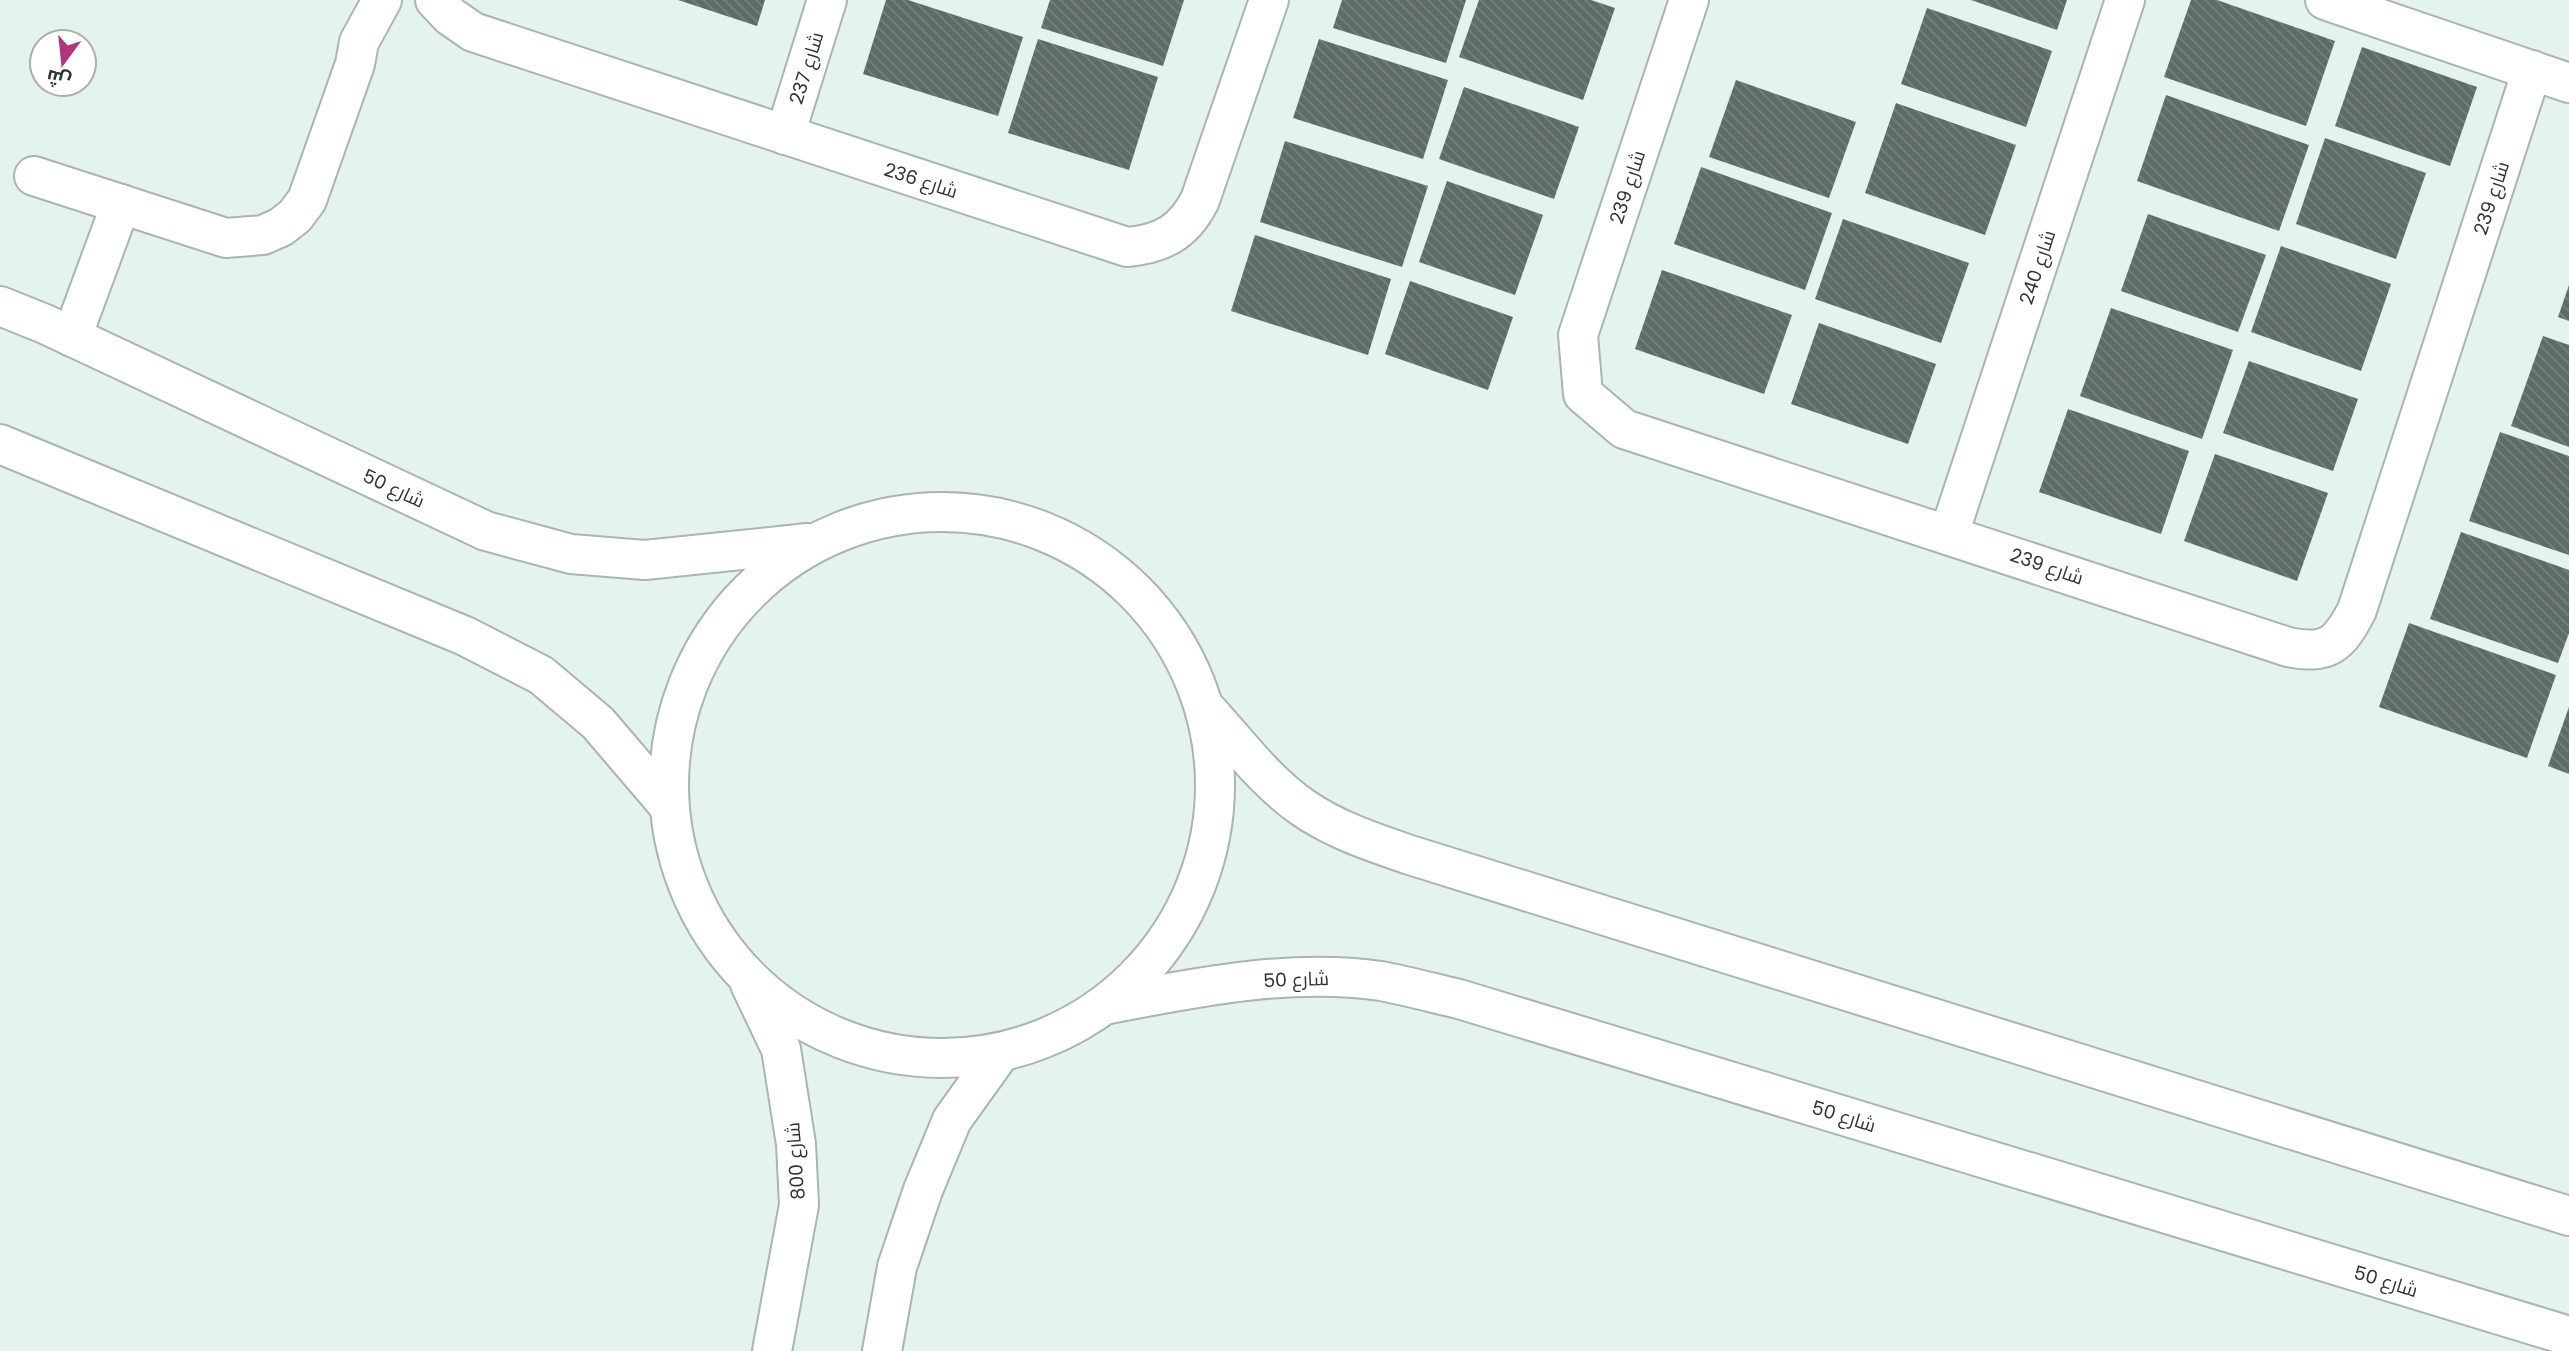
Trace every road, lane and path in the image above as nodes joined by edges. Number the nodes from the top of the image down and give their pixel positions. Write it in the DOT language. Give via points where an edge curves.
graph roads {
  1 [pos="382,0"];
  2 [pos="435,0"];
  3 [pos="827,0"];
  4 [pos="1269,0"];
  5 [pos="1689,0"];
  6 [pos="2125,0"];
  7 [pos="2325,0"];
  8 [pos="2532,71"];
  9 [pos="2569,83"];
  10 [pos="785,135"];
  11 [pos="34,176"];
  12 [pos="121,204"];
  13 [pos="0,281"];
  14 [pos="0,306"];
  15 [pos="59,331"];
  16 [pos="0,443"];
  17 [pos="1949,534"];
  18 [pos="813,543"];
  19 [pos="1206,709"];
  20 [pos="668,805"];
  21 [pos="747,976"];
  22 [pos="1107,1004"];
  23 [pos="1000,1053"];
  24 [pos="2569,1216"];
  25 [pos="2569,1336"];
  26 [pos="772,1351"];
  27 [pos="882,1351"];
  1 -- 12 [label="main road" via="359,42 307,200 281,227 254,237 226,238"];
  2 -- 10 [label="main road, شارع 236" via="473,32"];
  3 -- 10 [label="main road, شارع 237"];
  4 -- 10 [label="main road, شارع 236" via="1200,200 1179,231 1146,246 1109,243"];
  5 -- 17 [label="main road, شارع 239" via="1578,335 1583,394 1624,429"];
  6 -- 17 [label="main road, شارع 240"];
  7 -- 8 [label="main road"];
  8 -- 9 [label="main road"];
  8 -- 17 [label="main road, شارع 239" via="2357,610 2345,633 2331,646 2312,652 2288,648"];
  11 -- 12 [label="main road"];
  12 -- 15 [label="main road"];
  13 -- 15 [label="main road"];
  14 -- 15 [label="main road, شارع 50"];
  15 -- 18 [label="main road, شارع 50" via="486,531 510,538 571,554 645,560"];
  16 -- 20 [label="main road" via="465,636 541,675 598,723"];
  18 -- 19 [label="main road" via="870,520 930,511 991,515 1049,533 1102,562 1148,603 1183,653"];
  18 -- 20 [label="main road" via="775,567 741,597 702,652 676,715 668,759"];
  19 -- 22 [label="main road" via="1217,802 1210,849 1172,936 1143,973"];
  19 -- 24 [label="main road" via="1269,779 1301,807 1341,830"];
  20 -- 21 [label="main road" via="680,867 707,925"];
  21 -- 23 [label="main road" via="801,1019 863,1047 931,1058"];
  21 -- 26 [label="main road, شارع 800" via="781,1049 796,1144 799,1205"];
  22 -- 23 [label="main road" via="1056,1034"];
  22 -- 25 [label="main road, شارع 50" via="1204,986 1325,977 1380,981 1460,999"];
  23 -- 27 [label="main road" via="952,1120 923,1190 897,1267"];
}
